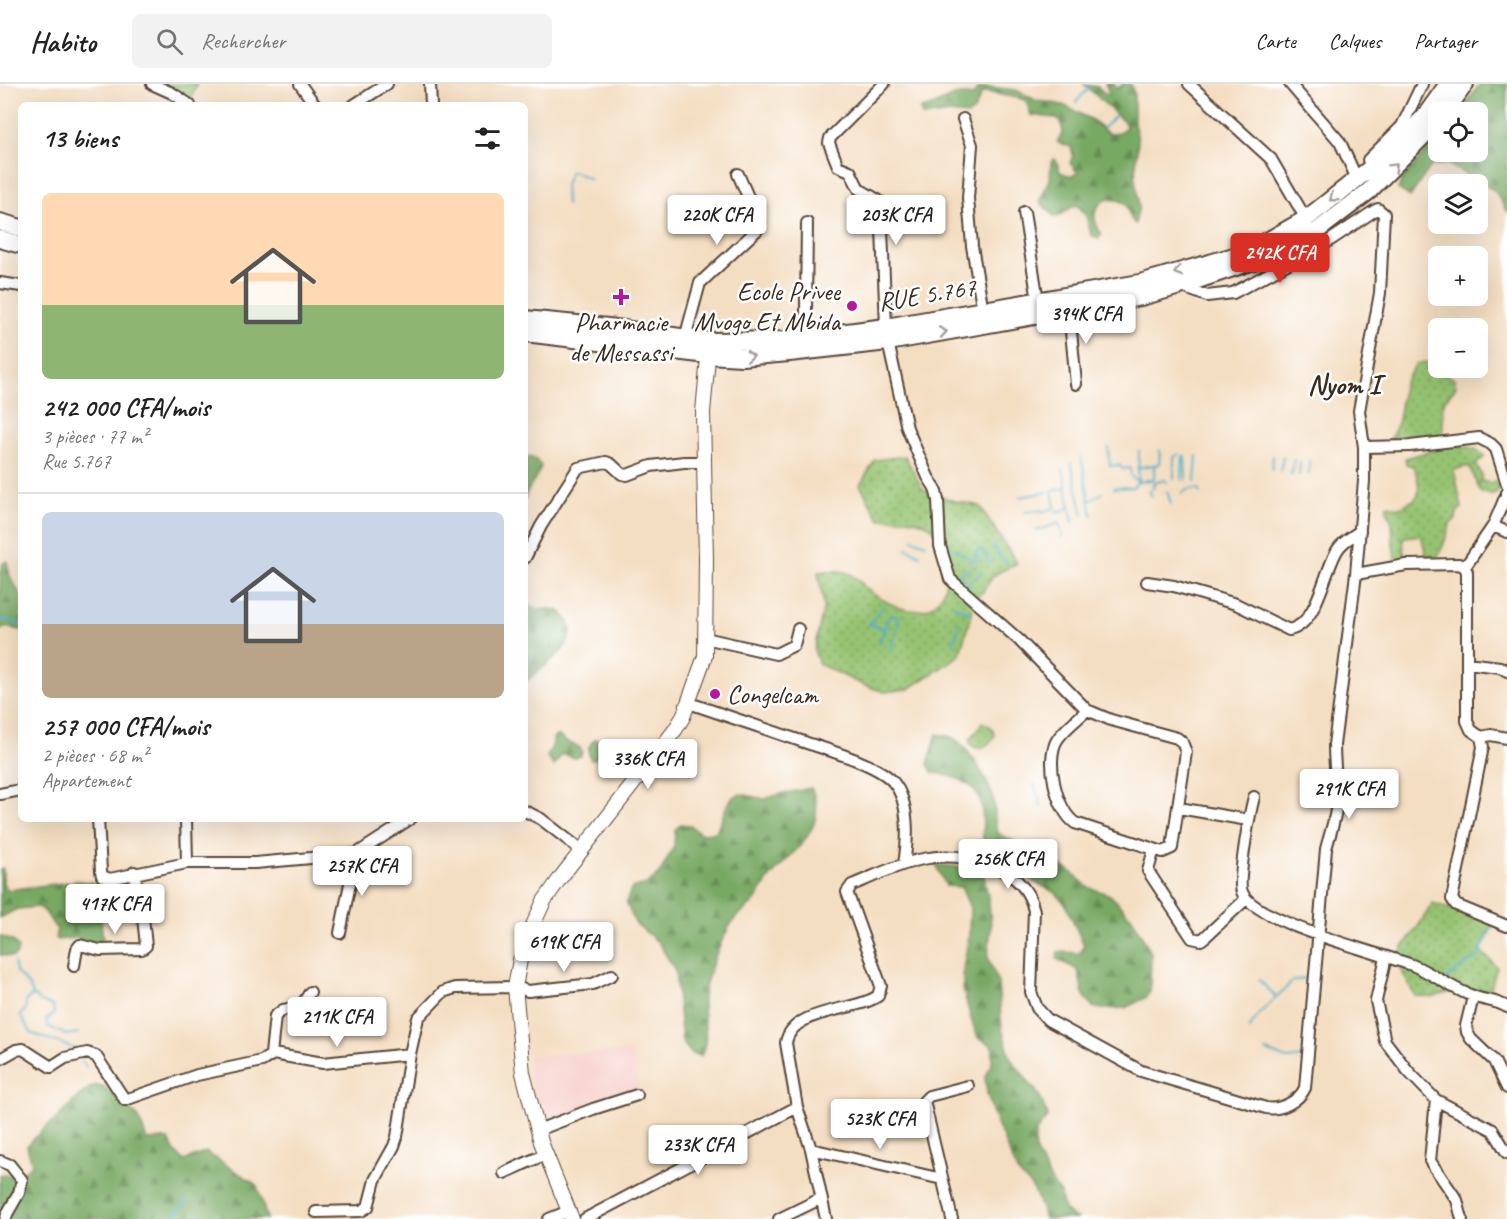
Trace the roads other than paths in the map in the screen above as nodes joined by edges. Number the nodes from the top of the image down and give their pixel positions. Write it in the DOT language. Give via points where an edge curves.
graph roads {
  1 [pos="152,84"];
  2 [pos="300,84"];
  3 [pos="387,84"];
  4 [pos="430,84"];
  5 [pos="885,84"];
  6 [pos="1189,84"];
  7 [pos="1290,84"];
  8 [pos="1422,84"];
  9 [pos="1448,84"];
  10 [pos="1465,84"];
  11 [pos="186,102"];
  12 [pos="313,102"];
  13 [pos="359,102"];
  14 [pos="431,102"];
  15 [pos="1452,102"];
  16 [pos="963,119"];
  17 [pos="1428,131"];
  18 [pos="738,174"];
  19 [pos="1356,176"];
  20 [pos="1024,212"];
  21 [pos="1306,219"];
  22 [pos="0,222"];
  23 [pos="807,223"];
  24 [pos="18,227"];
  25 [pos="0,239"];
  26 [pos="18,244"];
  27 [pos="0,283"];
  28 [pos="18,286"];
  29 [pos="1180,286"];
  30 [pos="1038,301"];
  31 [pos="1069,310"];
  32 [pos="983,311"];
  33 [pos="528,319"];
  34 [pos="528,333"];
  35 [pos="887,334"];
  36 [pos="686,338"];
  37 [pos="804,338"];
  38 [pos="709,348"];
  39 [pos="1076,384"];
  40 [pos="1364,447"];
  41 [pos="704,462"];
  42 [pos="1507,484"];
  43 [pos="1507,493"];
  44 [pos="1493,526"];
  45 [pos="1360,531"];
  46 [pos="1507,532"];
  47 [pos="528,552"];
  48 [pos="1465,567"];
  49 [pos="1356,574"];
  50 [pos="1147,582"];
  51 [pos="798,629"];
  52 [pos="705,639"];
  53 [pos="1467,663"];
  54 [pos="1507,671"];
  55 [pos="689,703"];
  56 [pos="1087,710"];
  57 [pos="1481,737"];
  58 [pos="1507,738"];
  59 [pos="18,791"];
  60 [pos="0,794"];
  61 [pos="1254,797"];
  62 [pos="1179,808"];
  63 [pos="528,812"];
  64 [pos="1248,820"];
  65 [pos="98,822"];
  66 [pos="186,822"];
  67 [pos="405,822"];
  68 [pos="1154,849"];
  69 [pos="581,850"];
  70 [pos="356,854"];
  71 [pos="187,863"];
  72 [pos="904,864"];
  73 [pos="134,872"];
  74 [pos="1246,899"];
  75 [pos="1507,926"];
  76 [pos="340,933"];
  77 [pos="1319,934"];
  78 [pos="1386,957"];
  79 [pos="74,966"];
  80 [pos="612,975"];
  81 [pos="515,987"];
  82 [pos="310,992"];
  83 [pos="1473,997"];
  84 [pos="1507,1007"];
  85 [pos="271,1054"];
  86 [pos="410,1054"];
  87 [pos="0,1059"];
  88 [pos="968,1086"];
  89 [pos="1507,1088"];
  90 [pos="637,1095"];
  91 [pos="1436,1100"];
  92 [pos="797,1107"];
  93 [pos="538,1130"];
  94 [pos="811,1149"];
  95 [pos="1507,1153"];
  96 [pos="546,1154"];
  97 [pos="0,1161"];
  98 [pos="504,1173"];
  99 [pos="942,1179"];
  100 [pos="820,1198"];
  101 [pos="316,1212"];
  102 [pos="571,1215"];
  103 [pos="6,1219"];
  104 [pos="549,1219"];
  105 [pos="585,1219"];
  106 [pos="779,1219"];
  107 [pos="826,1219"];
  108 [pos="952,1219"];
  109 [pos="1462,1219"];
  1 -- 11 [label="street"];
  2 -- 12 [label="street"];
  3 -- 13 [label="street"];
  4 -- 14 [label="street"];
  5 -- 35 [label="street" via="829,143 838,166 850,171 859,189 881,205"];
  6 -- 21 [label="street" via="1271,159"];
  7 -- 19 [label="street" via="1340,142"];
  8 -- 19 [label="street" via="1402,126"];
  9 -- 19 [label="highway, RUE 5.767" via="1425,117 1386,156"];
  10 -- 15 [label="highway"];
  16 -- 32 [label="street" via="972,145 968,198"];
  29 -- 17 [label="highway, one-way" via="1277,253 1317,231 1369,191"];
  18 -- 36 [label="street" via="760,224 700,283"];
  19 -- 21 [label="highway, RUE 5.767, one-way"];
  20 -- 30 [label="street"];
  21 -- 30 [label="highway, RUE 5.767, one-way" via="1234,256 1140,283"];
  22 -- 24 [label="highway"];
  23 -- 37 [label="street"];
  25 -- 26 [label="highway"];
  27 -- 28 [label="street"];
  29 -- 31 [label="highway"];
  29 -- 40 [label="street" via="1207,296 1233,294 1326,243 1374,211 1381,211 1380,293 1359,411"];
  30 -- 32 [label="highway, RUE 5.767"];
  35 -- 31 [label="highway, one-way"];
  31 -- 39 [label="street"];
  32 -- 35 [label="highway, RUE 5.767"];
  33 -- 36 [label="highway, RUE 5.767"];
  34 -- 38 [label="highway"];
  35 -- 37 [label="highway, RUE 5.767"];
  38 -- 35 [label="highway, one-way" via="742,357 789,353"];
  35 -- 56 [label="street" via="907,428 935,488 940,546 950,579 1019,640"];
  36 -- 38 [label="highway, RUE 5.767"];
  37 -- 38 [label="highway, RUE 5.767"];
  38 -- 41 [label="main road" via="703,412"];
  40 -- 42 [label="street" via="1479,438 1496,449"];
  40 -- 45 [label="street"];
  41 -- 47 [label="street" via="651,465 627,475 606,462 578,468"];
  41 -- 52 [label="main road"];
  43 -- 44 [label="street"];
  44 -- 46 [label="street"];
  44 -- 48 [label="street"];
  45 -- 49 [label="street"];
  45 -- 50 [label="street" via="1338,549 1320,596 1302,625 1294,629 1236,604"];
  48 -- 49 [label="street" via="1414,564"];
  48 -- 53 [label="street"];
  49 -- 77 [label="street" via="1334,745 1337,800 1326,849"];
  51 -- 52 [label="street" via="794,645 776,654"];
  52 -- 55 [label="main road" via="705,656"];
  53 -- 54 [label="street"];
  53 -- 57 [label="street" via="1467,721"];
  55 -- 69 [label="main road" via="675,730"];
  55 -- 72 [label="street" via="860,761 891,779 900,794 907,822"];
  56 -- 62 [label="street" via="1182,742 1186,752"];
  56 -- 68 [label="street" via="1057,741 1054,750 1053,777 1065,814 1075,823"];
  57 -- 58 [label="street"];
  57 -- 75 [label="street" via="1483,747 1452,901"];
  59 -- 60 [label="street"];
  61 -- 64 [label="street"];
  62 -- 64 [label="street"];
  62 -- 68 [label="street" via="1172,848 1163,852"];
  63 -- 69 [label="street"];
  64 -- 74 [label="street" via="1240,888"];
  65 -- 73 [label="street" via="102,876 110,879"];
  66 -- 71 [label="street"];
  67 -- 70 [label="street"];
  68 -- 74 [label="street" via="1148,871 1192,938 1206,937"];
  69 -- 81 [label="main road" via="544,901 520,960"];
  70 -- 71 [label="street" via="255,863"];
  70 -- 76 [label="street"];
  71 -- 73 [label="street"];
  72 -- 77 [label="street" via="937,857 968,859 997,867 1023,885 1034,911 1031,992 1037,1008 1048,1020 1141,1071 1272,1109 1301,1095 1305,1088"];
  72 -- 92 [label="street" via="852,885 847,892 881,992 874,998 819,1014 790,1032 786,1043"];
  73 -- 79 [label="street" via="146,946 100,950 80,945"];
  74 -- 77 [label="street" via="1276,918"];
  77 -- 78 [label="street"];
  78 -- 83 [label="street" via="1425,970"];
  78 -- 91 [label="street" via="1376,1001 1383,1037"];
  80 -- 81 [label="street" via="585,985 528,991"];
  81 -- 86 [label="street" via="455,988 442,992 420,1014"];
  81 -- 93 [label="main road" via="523,1073"];
  82 -- 85 [label="street" via="302,1007 283,1010 275,1017"];
  83 -- 84 [label="street"];
  83 -- 89 [label="street" via="1467,1032 1492,1058"];
  85 -- 86 [label="street" via="323,1064"];
  85 -- 87 [label="street" via="262,1061 197,1075 125,1100 103,1064 87,1053 65,1058 51,1067 19,1048"];
  86 -- 101 [label="street" via="397,1137 375,1180 368,1206 362,1211"];
  88 -- 99 [label="street" via="929,1096 924,1101"];
  90 -- 93 [label="street"];
  91 -- 95 [label="street" via="1493,1130"];
  91 -- 109 [label="street" via="1430,1161 1457,1200"];
  92 -- 94 [label="street"];
  92 -- 105 [label="street"];
  93 -- 96 [label="main road"];
  94 -- 99 [label="street"];
  94 -- 100 [label="street"];
  96 -- 98 [label="street"];
  96 -- 102 [label="main road"];
  97 -- 103 [label="street" via="10,1165 22,1180"];
  99 -- 108 [label="street"];
  100 -- 106 [label="street"];
  100 -- 107 [label="street"];
  102 -- 104 [label="street"];
}
